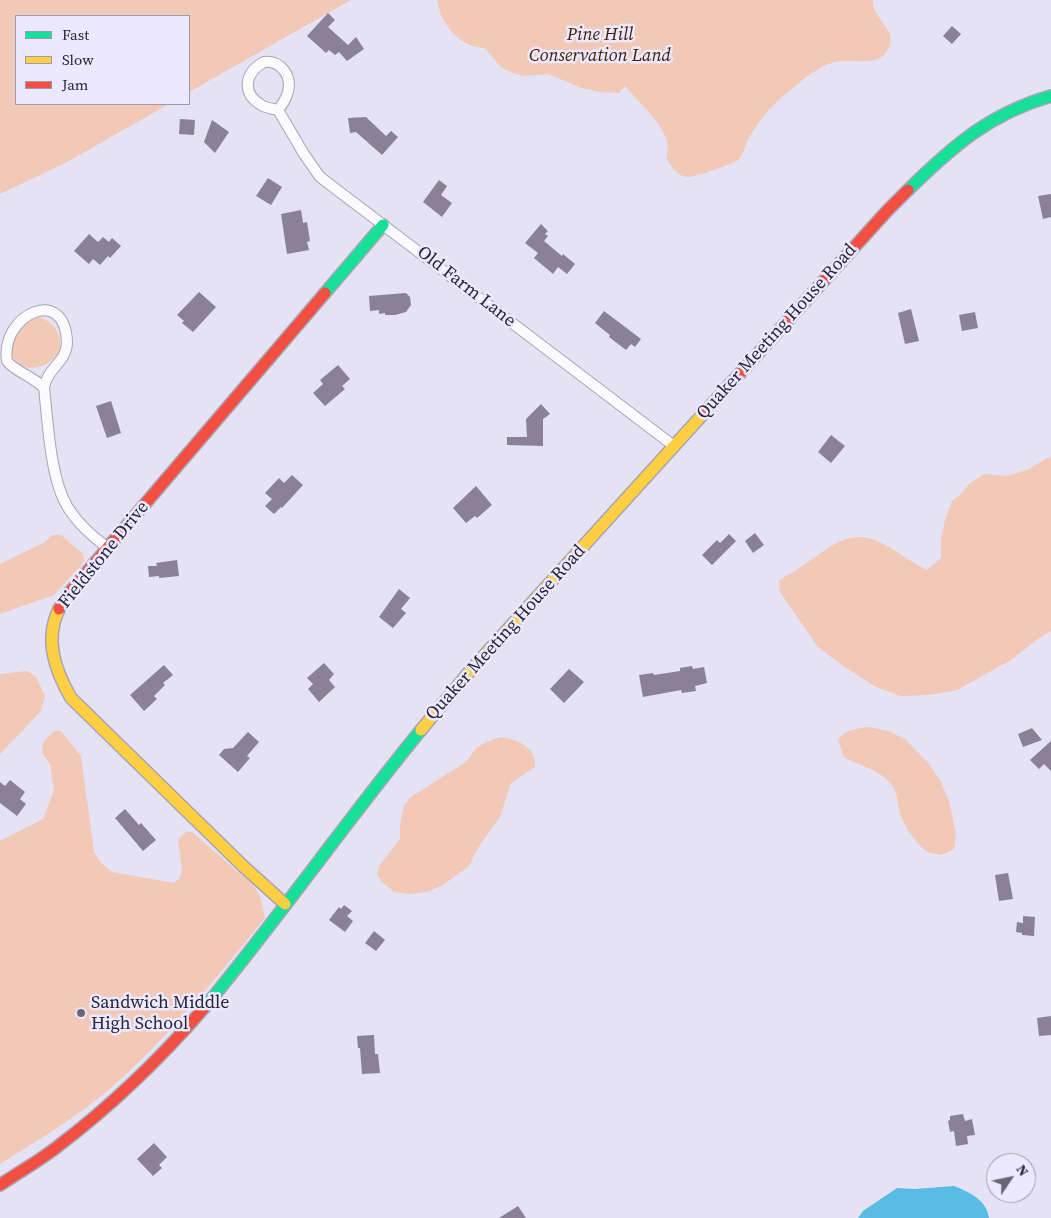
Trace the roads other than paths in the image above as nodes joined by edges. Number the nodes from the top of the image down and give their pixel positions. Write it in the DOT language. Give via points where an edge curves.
graph roads {
  1 [pos="1051,86"];
  2 [pos="1051,96"];
  3 [pos="1033,100"];
  4 [pos="278,110"];
  5 [pos="383,225"];
  6 [pos="44,388"];
  7 [pos="674,446"];
  8 [pos="108,548"];
  9 [pos="285,904"];
  10 [pos="0,1185"];
  1 -- 3 [label="main road, Quaker Meeting House Road"];
  2 -- 3 [label="main road, Quaker Meeting House Road"];
  3 -- 7 [label="main road, Quaker Meeting House Road" via="974,132 915,183 862,237"];
  4 -- 4 [label="street" via="262,106 250,94 247,85 247,77 264,62 277,63 282,67 288,83 288,92"];
  4 -- 5 [label="street, Old Farm Lane" via="320,177"];
  5 -- 7 [label="street, Old Farm Lane"];
  5 -- 8 [label="main road, Fieldstone Drive"];
  6 -- 6 [label="street" via="48,373 64,354 65,330 56,317 42,310 29,310 10,320 2,336 2,347 11,365"];
  6 -- 8 [label="street" via="50,440 62,495 81,524"];
  7 -- 9 [label="main road, Quaker Meeting House Road" via="447,699"];
  8 -- 9 [label="main road, Fieldstone Drive" via="62,603 53,621 50,642 60,679 72,699"];
  9 -- 10 [label="main road, Quaker Meeting House Road" via="185,1030 136,1080 56,1148"];
}
